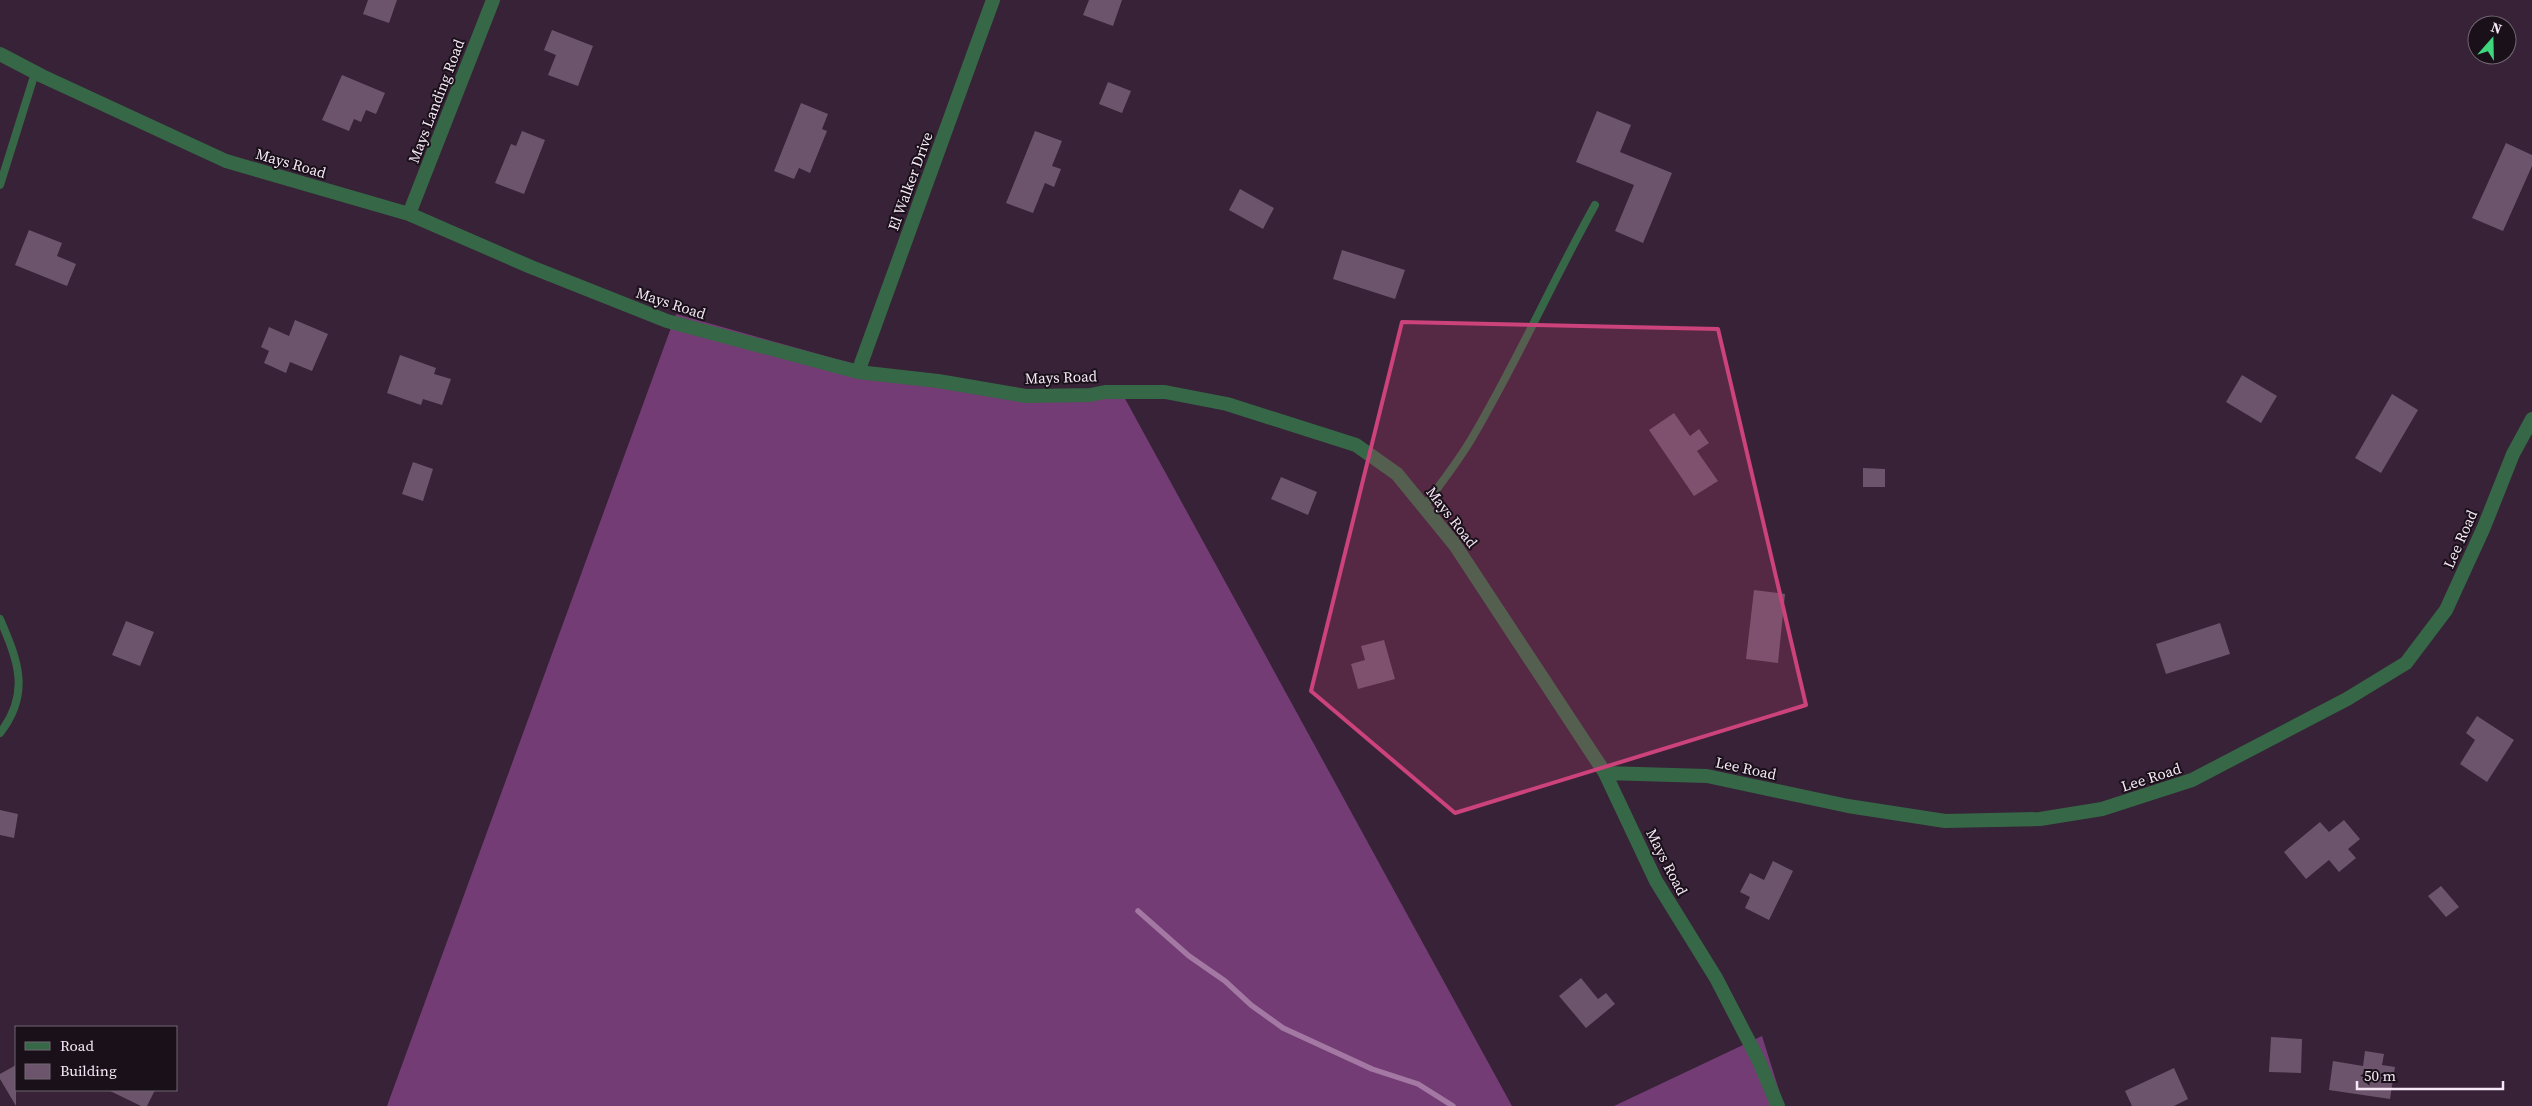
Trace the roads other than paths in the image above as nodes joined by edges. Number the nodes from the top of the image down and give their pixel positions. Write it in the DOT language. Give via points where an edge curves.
graph roads {
  1 [pos="493,0"];
  2 [pos="993,0"];
  3 [pos="0,54"];
  4 [pos="35,73"];
  5 [pos="0,185"];
  6 [pos="1595,205"];
  7 [pos="409,214"];
  8 [pos="858,372"];
  9 [pos="2532,419"];
  10 [pos="1424,507"];
  11 [pos="0,619"];
  12 [pos="0,733"];
  13 [pos="1605,772"];
  14 [pos="1778,1106"];
  1 -- 7 [label="street, Mays Landing Road"];
  2 -- 8 [label="street, El Walker Drive"];
  3 -- 4 [label="street, Mays Road"];
  4 -- 5 [label="lane"];
  4 -- 7 [label="street, Mays Road" via="226,161"];
  6 -- 10 [label="lane" via="1471,440"];
  7 -- 8 [label="street, Mays Road" via="531,268 667,321"];
  8 -- 10 [label="street, Mays Road" via="1026,396 1165,392 1227,404 1356,445 1397,474"];
  9 -- 13 [label="street, Lee Road" via="2513,454 2446,610 2406,663 2347,699 2192,780 2102,809 2040,819 1945,820 1848,806 1707,776"];
  10 -- 13 [label="street, Mays Road" via="1455,545"];
  11 -- 12 [label="lane" via="14,651 20,676 13,716"];
  13 -- 14 [label="street, Mays Road" via="1656,881 1716,978"];
}
